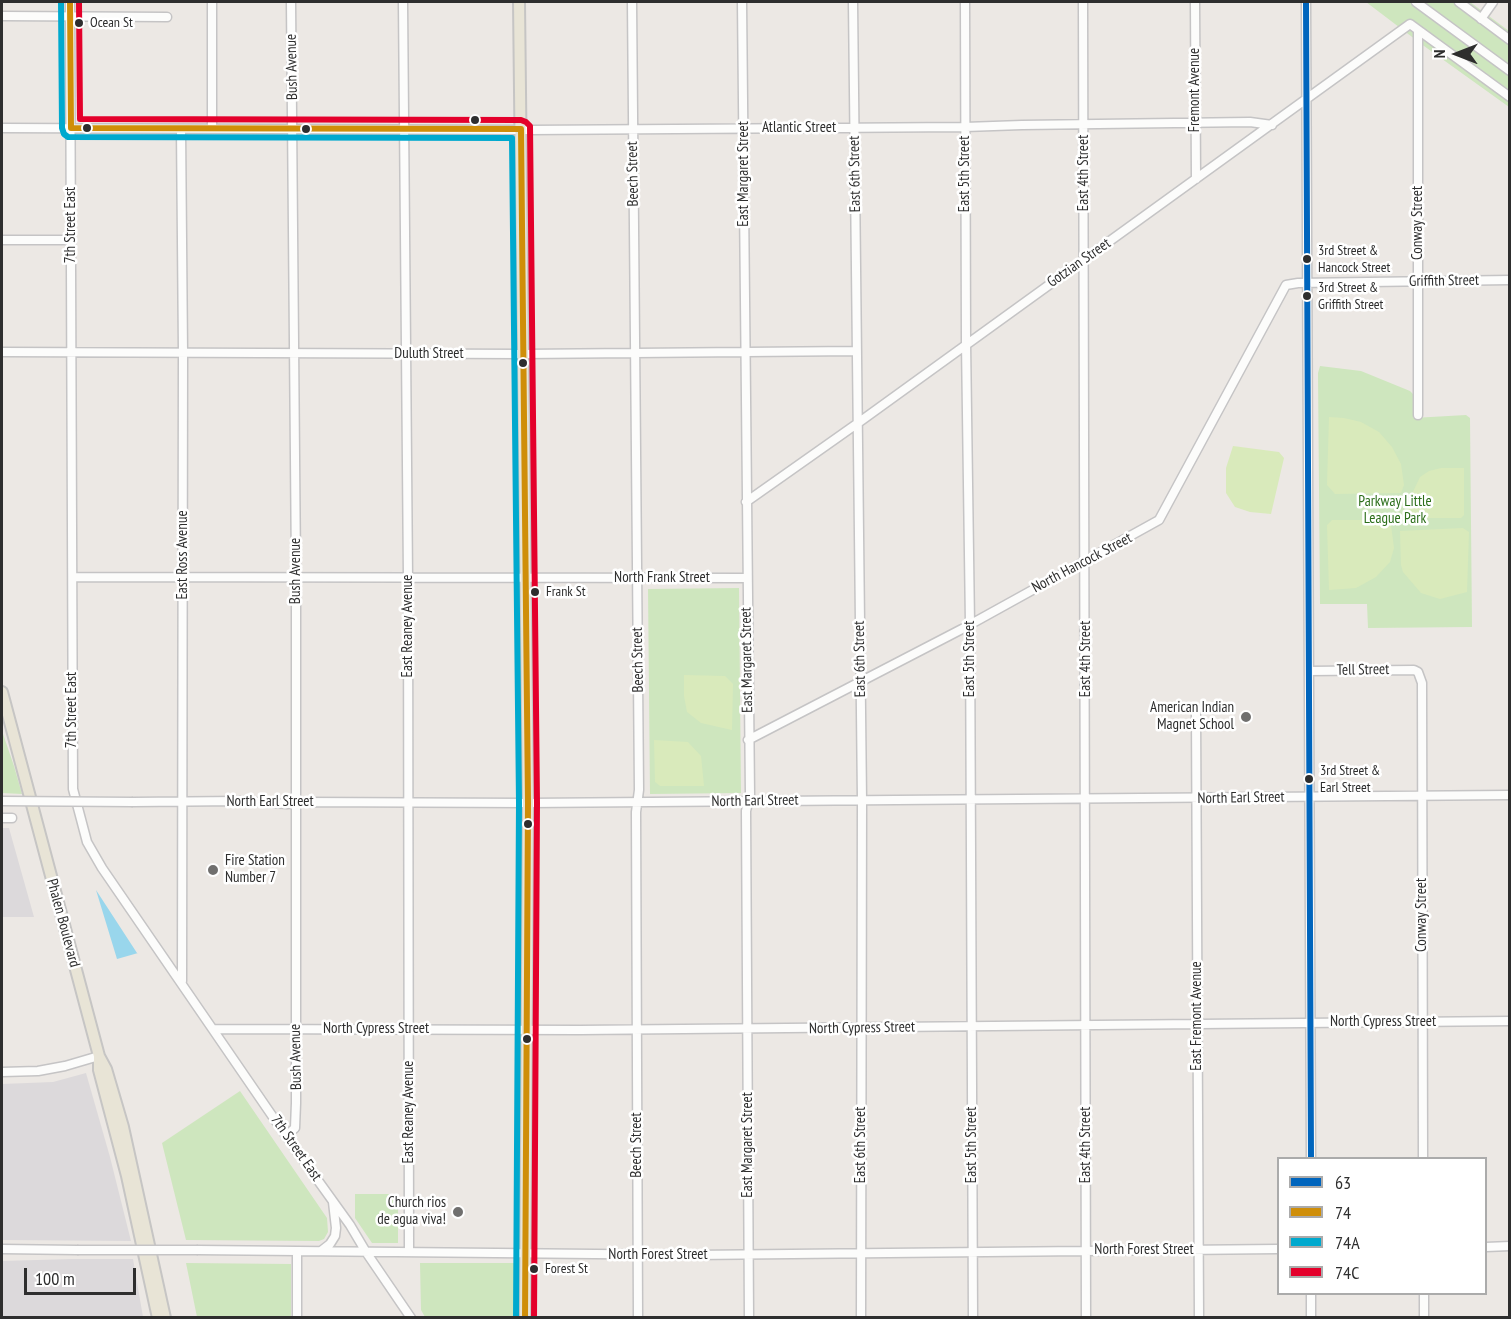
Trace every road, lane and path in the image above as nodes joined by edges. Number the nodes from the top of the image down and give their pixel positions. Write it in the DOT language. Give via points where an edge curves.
graph roads {
  1 [pos="70,2"];
  2 [pos="212,2"];
  3 [pos="291,2"];
  4 [pos="403,2"];
  5 [pos="519,2"];
  6 [pos="632,2"];
  7 [pos="742,2"];
  8 [pos="853,2"];
  9 [pos="965,2"];
  10 [pos="1083,2"];
  11 [pos="1195,2"];
  12 [pos="1306,2"];
  13 [pos="1417,2"];
  14 [pos="1459,2"];
  15 [pos="1493,2"];
  16 [pos="2,16"];
  17 [pos="70,17"];
  18 [pos="167,17"];
  19 [pos="1481,19"];
  20 [pos="1418,31"];
  21 [pos="1509,40"];
  22 [pos="1509,71"];
  23 [pos="1509,97"];
  24 [pos="1306,99"];
  25 [pos="1196,123"];
  26 [pos="1084,124"];
  27 [pos="1272,125"];
  28 [pos="964,127"];
  29 [pos="2,128"];
  30 [pos="71,128"];
  31 [pos="744,128"];
  32 [pos="854,128"];
  33 [pos="181,129"];
  34 [pos="212,129"];
  35 [pos="293,129"];
  36 [pos="405,129"];
  37 [pos="521,129"];
  38 [pos="632,129"];
  39 [pos="1196,179"];
  40 [pos="2,240"];
  41 [pos="71,240"];
  42 [pos="1084,260"];
  43 [pos="1509,280"];
  44 [pos="1418,281"];
  45 [pos="1307,283"];
  46 [pos="966,343"];
  47 [pos="857,351"];
  48 [pos="2,352"];
  49 [pos="745,352"];
  50 [pos="72,353"];
  51 [pos="183,353"];
  52 [pos="295,353"];
  53 [pos="634,353"];
  54 [pos="406,354"];
  55 [pos="523,354"];
  56 [pos="1418,415"];
  57 [pos="858,423"];
  58 [pos="746,502"];
  59 [pos="1086,561"];
  60 [pos="73,577"];
  61 [pos="183,577"];
  62 [pos="296,578"];
  63 [pos="408,578"];
  64 [pos="747,578"];
  65 [pos="525,579"];
  66 [pos="636,579"];
  67 [pos="970,624"];
  68 [pos="1309,672"];
  69 [pos="1418,672"];
  70 [pos="860,683"];
  71 [pos="2,692"];
  72 [pos="1196,714"];
  73 [pos="2,717"];
  74 [pos="748,740"];
  75 [pos="27,790"];
  76 [pos="1509,795"];
  77 [pos="1422,796"];
  78 [pos="1310,797"];
  79 [pos="1086,798"];
  80 [pos="970,799"];
  81 [pos="1196,799"];
  82 [pos="862,800"];
  83 [pos="2,801"];
  84 [pos="183,802"];
  85 [pos="637,802"];
  86 [pos="748,802"];
  87 [pos="296,803"];
  88 [pos="408,803"];
  89 [pos="528,804"];
  90 [pos="12,818"];
  91 [pos="2,819"];
  92 [pos="182,982"];
  93 [pos="1509,1021"];
  94 [pos="1310,1023"];
  95 [pos="1422,1023"];
  96 [pos="1197,1024"];
  97 [pos="1085,1025"];
  98 [pos="972,1027"];
  99 [pos="295,1028"];
  100 [pos="747,1028"];
  101 [pos="862,1028"];
  102 [pos="214,1029"];
  103 [pos="409,1029"];
  104 [pos="636,1029"];
  105 [pos="526,1030"];
  106 [pos="99,1056"];
  107 [pos="2,1072"];
  108 [pos="286,1136"];
  109 [pos="1311,1157"];
  110 [pos="1423,1157"];
  111 [pos="332,1199"];
  112 [pos="1509,1246"];
  113 [pos="1487,1247"];
  114 [pos="2,1249"];
  115 [pos="1199,1249"];
  116 [pos="1277,1249"];
  117 [pos="1086,1250"];
  118 [pos="297,1251"];
  119 [pos="321,1251"];
  120 [pos="410,1251"];
  121 [pos="366,1252"];
  122 [pos="973,1252"];
  123 [pos="861,1253"];
  124 [pos="525,1254"];
  125 [pos="637,1254"];
  126 [pos="748,1254"];
  127 [pos="1311,1295"];
  128 [pos="1424,1295"];
  129 [pos="158,1317"];
  130 [pos="165,1317"];
  131 [pos="297,1317"];
  132 [pos="411,1317"];
  133 [pos="525,1317"];
  134 [pos="638,1317"];
  135 [pos="749,1317"];
  136 [pos="861,1317"];
  137 [pos="973,1317"];
  138 [pos="1086,1317"];
  139 [pos="1199,1317"];
  140 [pos="1311,1317"];
  141 [pos="1424,1317"];
  1 -- 17 [label="street, 7th Street East"];
  2 -- 34 [label="street"];
  3 -- 35 [label="street, Bush Avenue"];
  4 -- 36 [label="street, East Reaney Avenue"];
  5 -- 37 [label="main road"];
  6 -- 38 [label="street, Beech Street"];
  7 -- 31 [label="street, East Margaret Street"];
  8 -- 32 [label="street, East 6th Street"];
  9 -- 28 [label="street, East 5th Street"];
  10 -- 26 [label="street, East 4th Street"];
  11 -- 25 [label="street, Fremont Avenue"];
  12 -- 24 [label="street"];
  13 -- 22 [label="street"];
  14 -- 19 [label="street"];
  15 -- 19 [label="street"];
  16 -- 17 [label="street"];
  17 -- 18 [label="street"];
  17 -- 30 [label="street, 7th Street East"];
  19 -- 21 [label="street"];
  20 -- 23 [label="street"];
  20 -- 24 [label="street, Gotzian Street" via="1410,24"];
  20 -- 44 [label="street, Conway Street"];
  24 -- 27 [label="street, Gotzian Street"];
  24 -- 45 [label="street"];
  25 -- 26 [label="street, Atlantic Street"];
  25 -- 27 [label="street, Atlantic Street"];
  25 -- 39 [label="street, Fremont Avenue"];
  26 -- 28 [label="street, Atlantic Street"];
  26 -- 42 [label="street, East 4th Street"];
  27 -- 39 [label="street, Gotzian Street"];
  28 -- 32 [label="street, Atlantic Street"];
  28 -- 46 [label="street, East 5th Street"];
  29 -- 30 [label="street, Atlantic Street"];
  30 -- 33 [label="street, Atlantic Street"];
  30 -- 41 [label="street, 7th Street East"];
  31 -- 32 [label="street, Atlantic Street"];
  31 -- 38 [label="street, Atlantic Street"];
  31 -- 49 [label="street, East Margaret Street"];
  32 -- 47 [label="street, East 6th Street"];
  33 -- 34 [label="street, Atlantic Street"];
  33 -- 51 [label="street, East Ross Avenue"];
  34 -- 35 [label="street, Atlantic Street"];
  35 -- 36 [label="street, Atlantic Street"];
  35 -- 52 [label="street, Bush Avenue"];
  36 -- 37 [label="street, Atlantic Street"];
  36 -- 54 [label="street, East Reaney Avenue"];
  37 -- 38 [label="street, Atlantic Street"];
  37 -- 55 [label="main road"];
  38 -- 53 [label="street, Beech Street"];
  39 -- 42 [label="street, Gotzian Street"];
  40 -- 41 [label="street"];
  41 -- 50 [label="street, 7th Street East"];
  42 -- 46 [label="street, Gotzian Street"];
  42 -- 59 [label="street, East 4th Street"];
  43 -- 44 [label="street, Griffith Street"];
  44 -- 45 [label="street, Griffith Street"];
  44 -- 56 [label="street, Conway Street"];
  45 -- 59 [label="street, North Hancock Street" via="1283,287 1159,520"];
  45 -- 68 [label="street"];
  46 -- 57 [label="street, Gotzian Street"];
  46 -- 67 [label="street, East 5th Street"];
  47 -- 49 [label="street, Duluth Street"];
  47 -- 57 [label="street, East 6th Street"];
  48 -- 50 [label="street, Duluth Street"];
  49 -- 53 [label="street, Duluth Street"];
  49 -- 58 [label="street, East Margaret Street"];
  50 -- 51 [label="street, Duluth Street"];
  50 -- 60 [label="street, 7th Street East"];
  51 -- 52 [label="street, Duluth Street"];
  51 -- 61 [label="street, East Ross Avenue"];
  52 -- 54 [label="street, Duluth Street"];
  52 -- 62 [label="street, Bush Avenue"];
  53 -- 55 [label="street, Duluth Street"];
  53 -- 66 [label="street, Beech Street"];
  54 -- 55 [label="street, Duluth Street"];
  54 -- 63 [label="street, East Reaney Avenue"];
  55 -- 65 [label="main road"];
  57 -- 58 [label="street, Gotzian Street"];
  57 -- 70 [label="street, East 6th Street"];
  58 -- 64 [label="street, East Margaret Street"];
  59 -- 67 [label="street, North Hancock Street"];
  59 -- 79 [label="street, East 4th Street"];
  60 -- 61 [label="street, North Frank Street"];
  60 -- 92 [label="street, 7th Street East" via="73,789 91,850"];
  61 -- 62 [label="street, North Frank Street"];
  61 -- 84 [label="street, East Ross Avenue"];
  62 -- 63 [label="street, North Frank Street"];
  62 -- 87 [label="street, Bush Avenue"];
  63 -- 65 [label="street, North Frank Street"];
  63 -- 88 [label="street, East Reaney Avenue"];
  64 -- 66 [label="street, North Frank Street"];
  64 -- 74 [label="street, East Margaret Street"];
  65 -- 66 [label="street, North Frank Street"];
  65 -- 89 [label="main road"];
  66 -- 85 [label="street, Beech Street"];
  67 -- 70 [label="street, North Hancock Street"];
  67 -- 80 [label="street, East 5th Street"];
  68 -- 69 [label="street, Tell Street"];
  68 -- 78 [label="street"];
  69 -- 77 [label="street, Conway Street" via="1422,683"];
  70 -- 74 [label="street, North Hancock Street"];
  70 -- 82 [label="street, East 6th Street"];
  71 -- 75 [label="main road, Phalen Boulevard"];
  72 -- 81 [label="street, East Fremont Avenue"];
  73 -- 75 [label="main road, Phalen Boulevard"];
  74 -- 86 [label="street, East Margaret Street"];
  75 -- 106 [label="main road, Phalen Boulevard"];
  76 -- 77 [label="street, North Earl Street"];
  77 -- 78 [label="street, North Earl Street"];
  77 -- 95 [label="street, Conway Street"];
  78 -- 81 [label="street, North Earl Street"];
  78 -- 94 [label="street"];
  79 -- 80 [label="street, North Earl Street"];
  79 -- 81 [label="street, North Earl Street"];
  79 -- 97 [label="street, East 4th Street"];
  80 -- 82 [label="street, North Earl Street"];
  80 -- 98 [label="street, East 5th Street"];
  81 -- 96 [label="street, East Fremont Avenue"];
  82 -- 86 [label="street, North Earl Street"];
  82 -- 101 [label="street, East 6th Street"];
  83 -- 84 [label="street, North Earl Street, bridge"];
  84 -- 87 [label="street, North Earl Street"];
  84 -- 92 [label="street, East Ross Avenue"];
  85 -- 86 [label="street, North Earl Street"];
  85 -- 89 [label="street, North Earl Street"];
  85 -- 104 [label="street, Beech Street"];
  86 -- 100 [label="street, East Margaret Street"];
  87 -- 88 [label="street, North Earl Street"];
  87 -- 99 [label="street, Bush Avenue"];
  88 -- 89 [label="street, North Earl Street"];
  88 -- 103 [label="street, East Reaney Avenue"];
  89 -- 105 [label="main road"];
  90 -- 91 [label="street"];
  92 -- 102 [label="street, 7th Street East"];
  93 -- 95 [label="street, North Cypress Street"];
  94 -- 95 [label="street, North Cypress Street"];
  94 -- 96 [label="street, North Cypress Street"];
  94 -- 109 [label="street"];
  95 -- 110 [label="street, Conway Street"];
  96 -- 97 [label="street, North Cypress Street"];
  96 -- 115 [label="street, East Fremont Avenue"];
  97 -- 98 [label="street, North Cypress Street"];
  97 -- 117 [label="street, East 4th Street"];
  98 -- 101 [label="street, North Cypress Street"];
  98 -- 122 [label="street, East 5th Street"];
  99 -- 102 [label="street, North Cypress Street"];
  99 -- 103 [label="street, North Cypress Street"];
  99 -- 108 [label="street, Bush Avenue" via="295,1128"];
  100 -- 101 [label="street, North Cypress Street"];
  100 -- 104 [label="street, North Cypress Street"];
  100 -- 126 [label="street, East Margaret Street"];
  101 -- 123 [label="street, East 6th Street"];
  102 -- 108 [label="street, 7th Street East"];
  103 -- 105 [label="street, North Cypress Street"];
  103 -- 120 [label="street, East Reaney Avenue"];
  104 -- 105 [label="street, North Cypress Street"];
  104 -- 125 [label="street, Beech Street"];
  105 -- 124 [label="main road"];
  106 -- 107 [label="street" via="38,1071"];
  106 -- 129 [label="main road, Phalen Boulevard" via="99,1070"];
  106 -- 130 [label="main road, Phalen Boulevard" via="123,1127"];
  108 -- 111 [label="street, 7th Street East"];
  111 -- 119 [label="street" via="335,1236"];
  111 -- 121 [label="street, 7th Street East"];
  112 -- 113 [label="street"];
  114 -- 118 [label="street, North Forest Street, bridge"];
  115 -- 116 [label="street, North Forest Street"];
  115 -- 117 [label="street, North Forest Street"];
  115 -- 139 [label="street, East Fremont Avenue"];
  117 -- 122 [label="street, North Forest Street"];
  117 -- 138 [label="street, East 4th Street"];
  118 -- 119 [label="street, North Forest Street"];
  118 -- 131 [label="street"];
  119 -- 121 [label="street, North Forest Street"];
  120 -- 121 [label="street, North Forest Street"];
  120 -- 124 [label="street, North Forest Street"];
  121 -- 132 [label="street, 7th Street East"];
  122 -- 123 [label="street, North Forest Street"];
  122 -- 137 [label="street, East 5th Street"];
  123 -- 126 [label="street, North Forest Street"];
  123 -- 136 [label="street, East 6th Street"];
  124 -- 125 [label="street, North Forest Street"];
  124 -- 133 [label="main road"];
  125 -- 126 [label="street, North Forest Street"];
  125 -- 134 [label="street, Beech Street"];
  126 -- 135 [label="street, East Margaret Street"];
  127 -- 140 [label="street"];
  128 -- 141 [label="street"];
}
